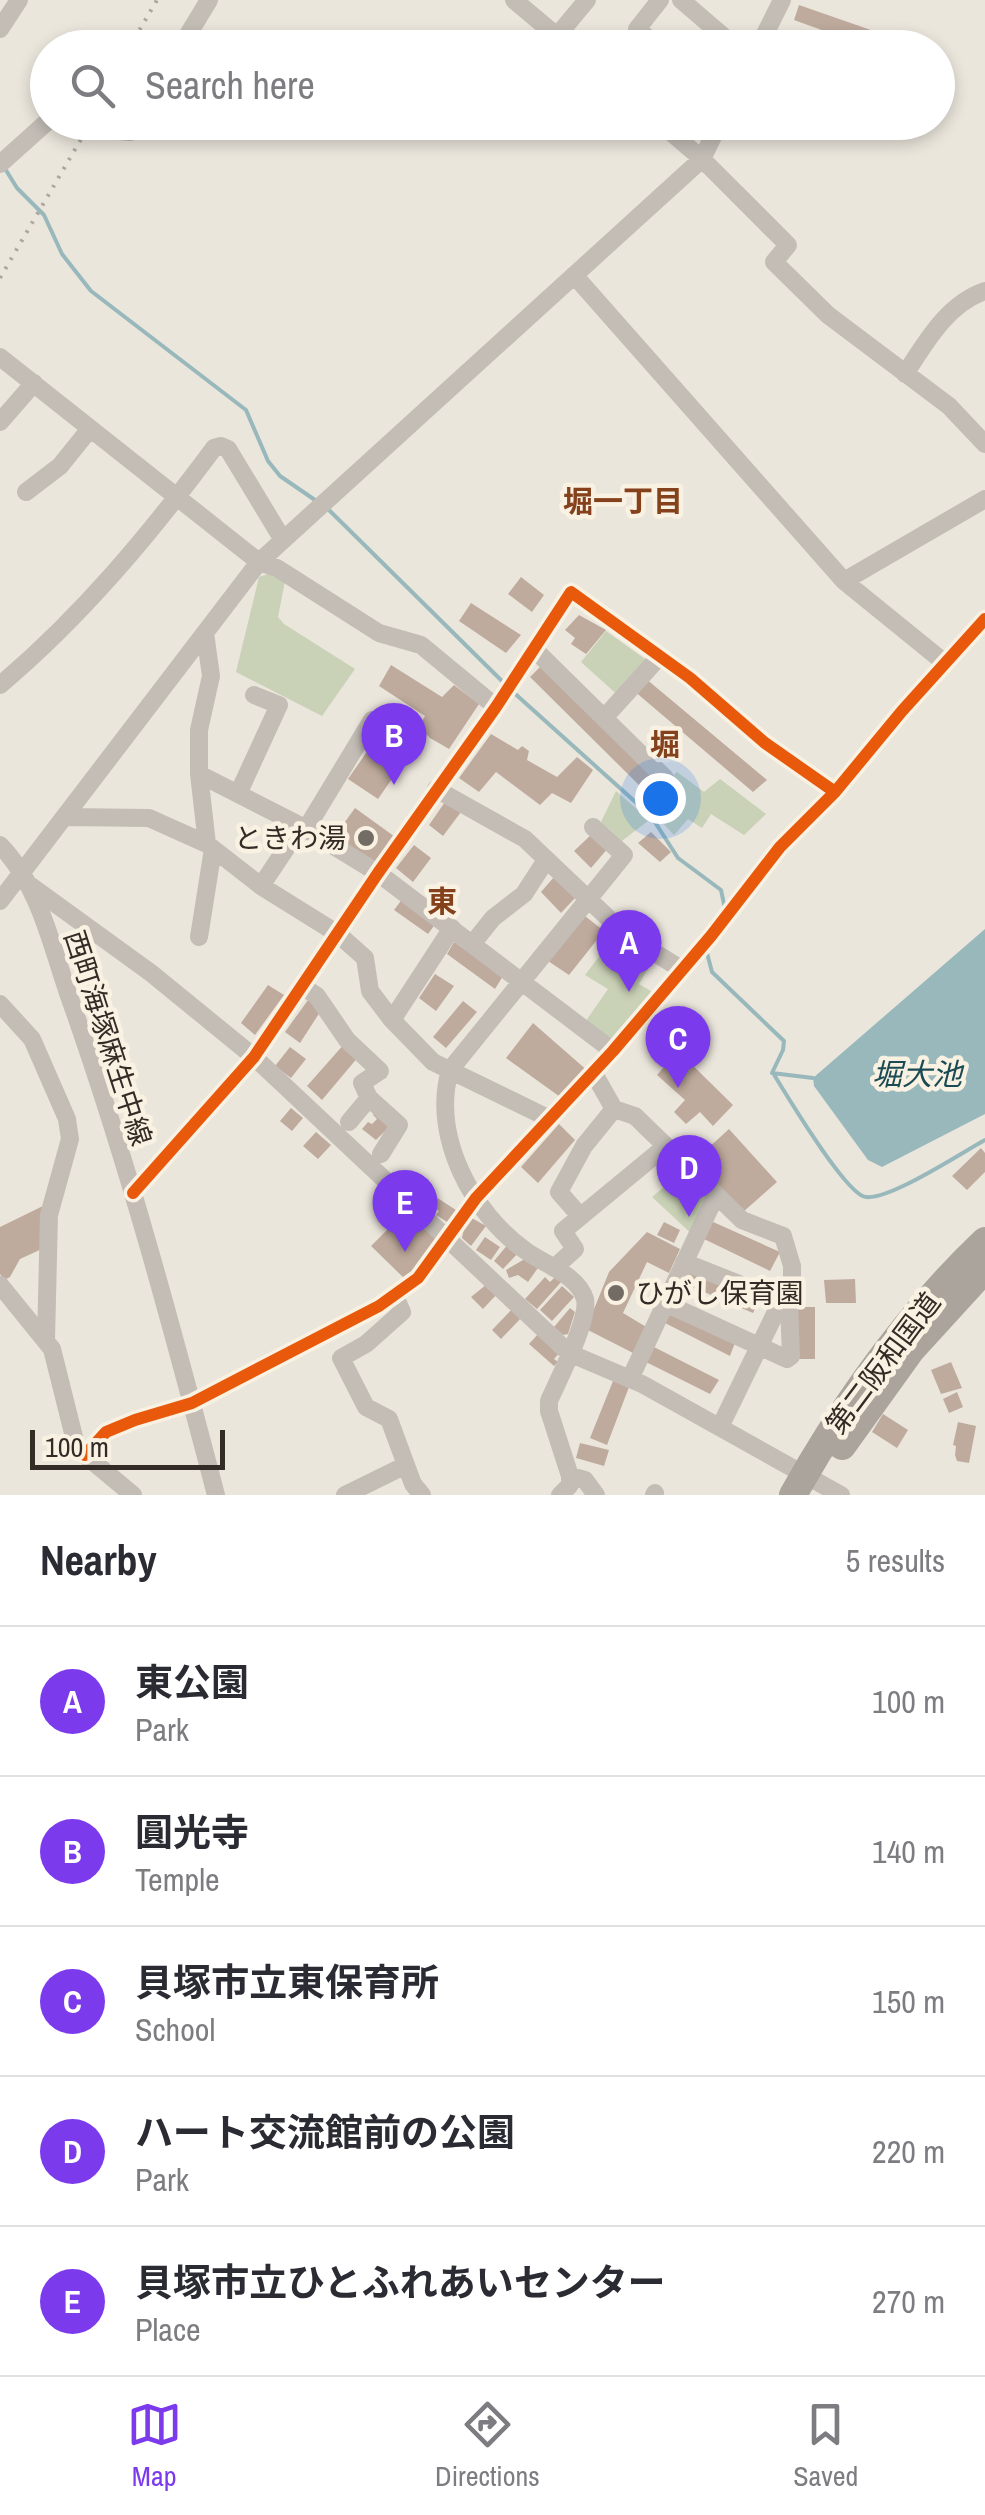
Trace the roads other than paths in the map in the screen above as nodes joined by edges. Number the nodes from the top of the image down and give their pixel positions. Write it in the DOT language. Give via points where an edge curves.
graph roads {
  1 [pos="18,0"];
  2 [pos="208,0"];
  3 [pos="514,0"];
  4 [pos="587,0"];
  5 [pos="660,0"];
  6 [pos="681,0"];
  7 [pos="782,0"];
  8 [pos="0,30"];
  9 [pos="190,30"];
  10 [pos="550,30"];
  11 [pos="571,30"];
  12 [pos="639,30"];
  13 [pos="706,30"];
  14 [pos="767,30"];
  15 [pos="30,137"];
  16 [pos="680,140"];
  17 [pos="711,140"];
  18 [pos="702,159"];
  19 [pos="0,164"];
  20 [pos="574,275"];
  21 [pos="985,291"];
  22 [pos="0,357"];
  23 [pos="905,374"];
  24 [pos="34,383"];
  25 [pos="0,422"];
  26 [pos="90,430"];
  27 [pos="985,444"];
  28 [pos="26,492"];
  29 [pos="177,498"];
  30 [pos="985,499"];
  31 [pos="283,540"];
  32 [pos="259,562"];
  33 [pos="844,580"];
  34 [pos="985,620"];
  35 [pos="205,633"];
  36 [pos="534,649"];
  37 [pos="660,656"];
  38 [pos="944,663"];
  39 [pos="0,685"];
  40 [pos="254,696"];
  41 [pos="496,707"];
  42 [pos="604,718"];
  43 [pos="372,720"];
  44 [pos="199,774"];
  45 [pos="666,778"];
  46 [pos="436,789"];
  47 [pos="835,792"];
  48 [pos="238,794"];
  49 [pos="66,817"];
  50 [pos="593,827"];
  51 [pos="304,828"];
  52 [pos="0,844"];
  53 [pos="210,846"];
  54 [pos="546,860"];
  55 [pos="378,873"];
  56 [pos="27,880"];
  57 [pos="261,886"];
  58 [pos="588,900"];
  59 [pos="0,901"];
  60 [pos="452,928"];
  61 [pos="338,934"];
  62 [pos="199,936"];
  63 [pos="473,943"];
  64 [pos="681,969"];
  65 [pos="523,980"];
  66 [pos="302,986"];
  67 [pos="0,1004"];
  68 [pos="392,1020"];
  69 [pos="614,1051"];
  70 [pos="254,1056"];
  71 [pos="450,1070"];
  72 [pos="593,1072"];
  73 [pos="369,1098"];
  74 [pos="614,1108"];
  75 [pos="550,1120"];
  76 [pos="349,1122"];
  77 [pos="666,1146"];
  78 [pos="380,1154"];
  79 [pos="133,1193"];
  80 [pos="715,1197"];
  81 [pos="476,1198"];
  82 [pos="580,1216"];
  83 [pos="444,1239"];
  84 [pos="985,1241"];
  85 [pos="684,1262"];
  86 [pos="554,1268"];
  87 [pos="985,1268"];
  88 [pos="0,1285"];
  89 [pos="395,1296"];
  90 [pos="666,1303"];
  91 [pos="780,1303"];
  92 [pos="46,1340"];
  93 [pos="759,1346"];
  94 [pos="568,1353"];
  95 [pos="630,1379"];
  96 [pos="192,1403"];
  97 [pos="720,1428"];
  98 [pos="85,1455"];
  99 [pos="406,1465"];
  100 [pos="570,1476"];
  101 [pos="815,1488"];
  102 [pos="133,1495"];
  103 [pos="216,1495"];
  104 [pos="345,1495"];
  105 [pos="422,1495"];
  106 [pos="560,1495"];
  107 [pos="596,1495"];
  1 -- 8 [label="street"];
  2 -- 9 [label="street"];
  3 -- 10 [label="street"];
  4 -- 11 [label="street"];
  5 -- 12 [label="street"];
  6 -- 13 [label="street"];
  7 -- 14 [label="street"];
  15 -- 19 [label="street"];
  16 -- 18 [label="street"];
  17 -- 18 [label="street"];
  18 -- 20 [label="street"];
  18 -- 23 [label="street" via="788,244 774,262 828,315"];
  20 -- 31 [label="street"];
  20 -- 33 [label="street"];
  21 -- 23 [label="street" via="956,306"];
  22 -- 24 [label="street"];
  23 -- 27 [label="street"];
  24 -- 25 [label="street"];
  24 -- 26 [label="street"];
  26 -- 28 [label="street"];
  26 -- 29 [label="street"];
  29 -- 31 [label="street" via="221,446"];
  29 -- 32 [label="street"];
  29 -- 39 [label="street" via="92,598"];
  30 -- 33 [label="street"];
  31 -- 32 [label="street"];
  32 -- 35 [label="street"];
  32 -- 41 [label="street" via="379,634 421,645"];
  33 -- 38 [label="street"];
  34 -- 38 [label="street"];
  35 -- 44 [label="street" via="211,676 199,730"];
  35 -- 49 [label="street"];
  36 -- 37 [label="street" via="572,592"];
  36 -- 41 [label="street"];
  36 -- 42 [label="street"];
  37 -- 42 [label="street"];
  37 -- 47 [label="street"];
  38 -- 47 [label="street"];
  40 -- 48 [label="street" via="279,705"];
  41 -- 46 [label="street"];
  42 -- 45 [label="street"];
  43 -- 51 [label="street"];
  44 -- 48 [label="street"];
  44 -- 53 [label="street"];
  46 -- 54 [label="street" via="525,840"];
  46 -- 55 [label="street"];
  47 -- 64 [label="street"];
  48 -- 51 [label="street"];
  49 -- 53 [label="street" via="149,818"];
  49 -- 56 [label="street"];
  50 -- 58 [label="street" via="624,855"];
  51 -- 55 [label="street"];
  51 -- 57 [label="street"];
  52 -- 56 [label="street, 西町海塚麻生中線"];
  53 -- 57 [label="street"];
  53 -- 62 [label="street"];
  54 -- 58 [label="street"];
  54 -- 63 [label="street" via="524,894"];
  55 -- 60 [label="street"];
  55 -- 61 [label="street"];
  56 -- 59 [label="street"];
  56 -- 70 [label="street"];
  56 -- 79 [label="street, 西町海塚麻生中線"];
  57 -- 61 [label="street"];
  58 -- 64 [label="street" via="626,935"];
  58 -- 65 [label="street"];
  60 -- 63 [label="street"];
  60 -- 68 [label="street"];
  61 -- 66 [label="street"];
  61 -- 68 [label="street" via="365,958 370,990"];
  63 -- 65 [label="street"];
  64 -- 69 [label="street"];
  65 -- 69 [label="street"];
  65 -- 71 [label="street"];
  66 -- 70 [label="street"];
  66 -- 73 [label="street" via="318,996 347,1040 380,1071 362,1084"];
  67 -- 92 [label="street" via="32,1039 70,1139 50,1215"];
  68 -- 71 [label="street" via="433,1062"];
  69 -- 72 [label="street"];
  70 -- 79 [label="street"];
  70 -- 83 [label="street"];
  71 -- 75 [label="street"];
  71 -- 81 [label="street" via="448,1140"];
  72 -- 74 [label="street"];
  72 -- 75 [label="street"];
  73 -- 76 [label="street"];
  73 -- 78 [label="street" via="399,1125"];
  74 -- 77 [label="street" via="635,1116"];
  74 -- 82 [label="street" via="559,1192"];
  75 -- 81 [label="street"];
  77 -- 80 [label="street"];
  77 -- 82 [label="street"];
  79 -- 96 [label="street, 西町海塚麻生中線"];
  80 -- 85 [label="street"];
  80 -- 91 [label="street" via="742,1220 783,1236 792,1278"];
  81 -- 83 [label="street"];
  81 -- 86 [label="street" via="502,1232"];
  82 -- 86 [label="street" via="563,1231 575,1249"];
  83 -- 89 [label="street" via="430,1264"];
  83 -- 94 [label="street"];
  84 -- 101 [label="highway, 第二阪和国道" via="884,1352 847,1404"];
  85 -- 90 [label="street"];
  85 -- 91 [label="street"];
  86 -- 94 [label="street" via="577,1286 586,1307"];
  87 -- 101 [label="highway, 第二阪和国道" via="898,1367"];
  88 -- 92 [label="street"];
  89 -- 96 [label="street"];
  89 -- 99 [label="street" via="402,1312 340,1358 366,1407 389,1419"];
  90 -- 93 [label="street"];
  90 -- 95 [label="street"];
  91 -- 93 [label="street"];
  91 -- 93 [label="street" via="789,1304 791,1356"];
  92 -- 98 [label="street"];
  93 -- 97 [label="street"];
  94 -- 95 [label="street"];
  94 -- 100 [label="street" via="549,1411"];
  95 -- 97 [label="street"];
  96 -- 98 [label="street" via="106,1432"];
  96 -- 103 [label="street, 西町海塚麻生中線"];
  97 -- 101 [label="street"];
  98 -- 102 [label="street"];
  99 -- 104 [label="street"];
  99 -- 105 [label="street"];
  100 -- 106 [label="street"];
  100 -- 107 [label="street" via="585,1480"];
}
